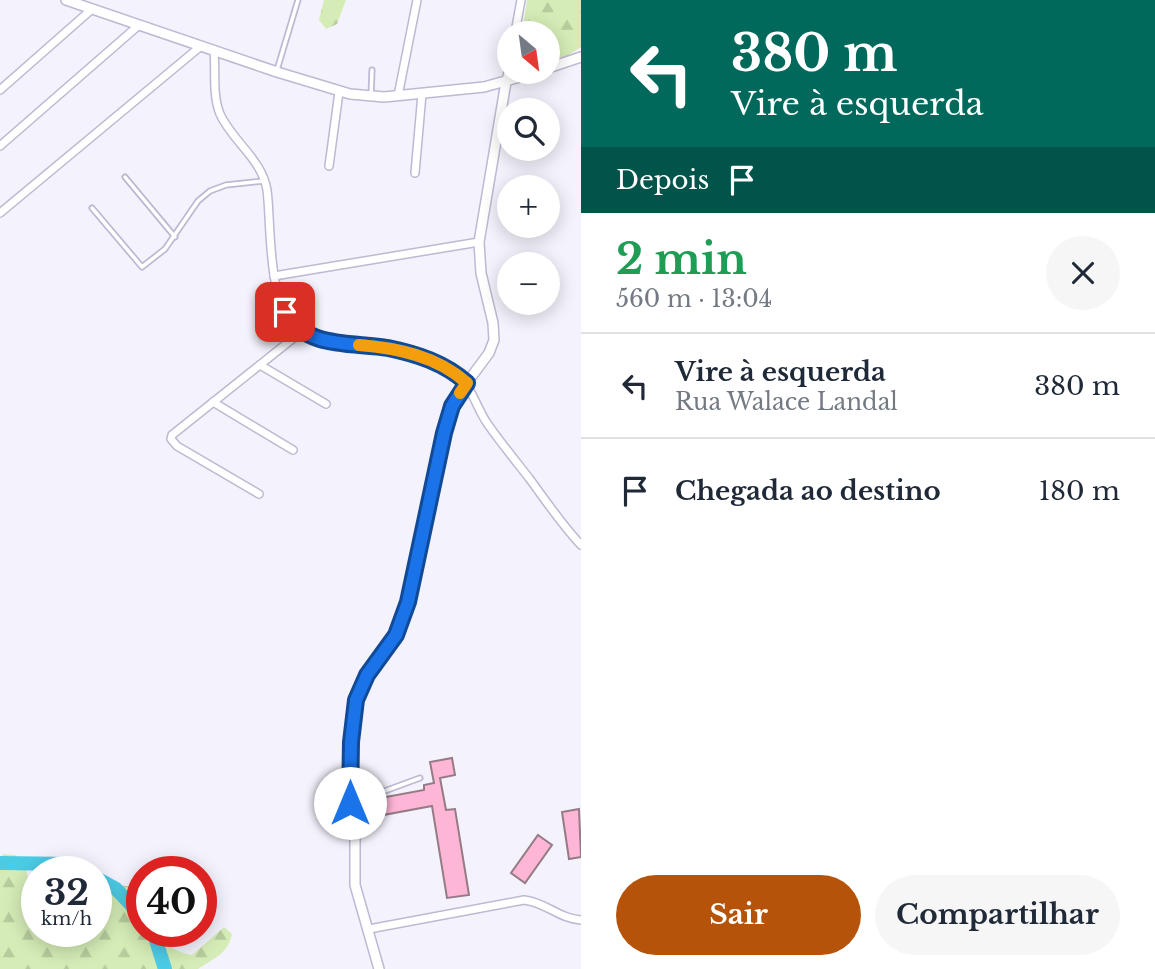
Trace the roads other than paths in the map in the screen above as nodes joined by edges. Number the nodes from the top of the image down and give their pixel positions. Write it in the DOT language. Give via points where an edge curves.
graph roads {
  1 [pos="66,0"];
  2 [pos="299,0"];
  3 [pos="417,0"];
  4 [pos="521,0"];
  5 [pos="92,9"];
  6 [pos="517,21"];
  7 [pos="139,25"];
  8 [pos="201,46"];
  9 [pos="214,51"];
  10 [pos="581,57"];
  11 [pos="560,64"];
  12 [pos="372,70"];
  13 [pos="276,72"];
  14 [pos="497,83"];
  15 [pos="506,84"];
  16 [pos="0,90"];
  17 [pos="339,92"];
  18 [pos="422,94"];
  19 [pos="397,96"];
  20 [pos="371,97"];
  21 [pos="0,146"];
  22 [pos="328,166"];
  23 [pos="415,173"];
  24 [pos="125,177"];
  25 [pos="265,181"];
  26 [pos="92,208"];
  27 [pos="0,213"];
  28 [pos="175,237"];
  29 [pos="479,242"];
  30 [pos="274,276"];
  31 [pos="301,332"];
  32 [pos="260,365"];
  33 [pos="467,383"];
  34 [pos="213,402"];
  35 [pos="326,404"];
  36 [pos="293,450"];
  37 [pos="259,494"];
  38 [pos="581,545"];
  39 [pos="420,778"];
  40 [pos="350,803"];
  41 [pos="581,920"];
  42 [pos="369,929"];
  43 [pos="379,969"];
  1 -- 5 [label="street"];
  2 -- 13 [label="lane"];
  3 -- 19 [label="street"];
  4 -- 6 [label="street"];
  5 -- 7 [label="street"];
  5 -- 16 [label="street"];
  7 -- 8 [label="street"];
  7 -- 21 [label="street"];
  8 -- 9 [label="street"];
  8 -- 27 [label="street"];
  9 -- 13 [label="street"];
  9 -- 25 [label="street" via="220,115"];
  10 -- 11 [label="street"];
  12 -- 20 [label="lane"];
  13 -- 17 [label="street"];
  14 -- 18 [label="street"];
  15 -- 29 [label="street"];
  17 -- 20 [label="street"];
  17 -- 22 [label="street"];
  18 -- 19 [label="street"];
  18 -- 23 [label="street"];
  19 -- 20 [label="street"];
  24 -- 28 [label="lane"];
  25 -- 28 [label="lane" via="210,191"];
  25 -- 30 [label="street"];
  26 -- 28 [label="lane" via="142,267"];
  29 -- 30 [label="street"];
  29 -- 33 [label="street" via="494,340"];
  30 -- 31 [label="street" via="289,321"];
  31 -- 32 [label="street"];
  31 -- 33 [label="street" via="413,354 450,368"];
  32 -- 34 [label="street"];
  32 -- 35 [label="street"];
  33 -- 38 [label="street" via="487,423"];
  33 -- 40 [label="street" via="452,406 444,433 408,602 396,635 367,675 356,700"];
  34 -- 36 [label="street"];
  34 -- 37 [label="street" via="174,432 173,443"];
  39 -- 40 [label="lane"];
  40 -- 42 [label="street" via="355,884"];
  41 -- 42 [label="street" via="524,900"];
  42 -- 43 [label="street"];
}
